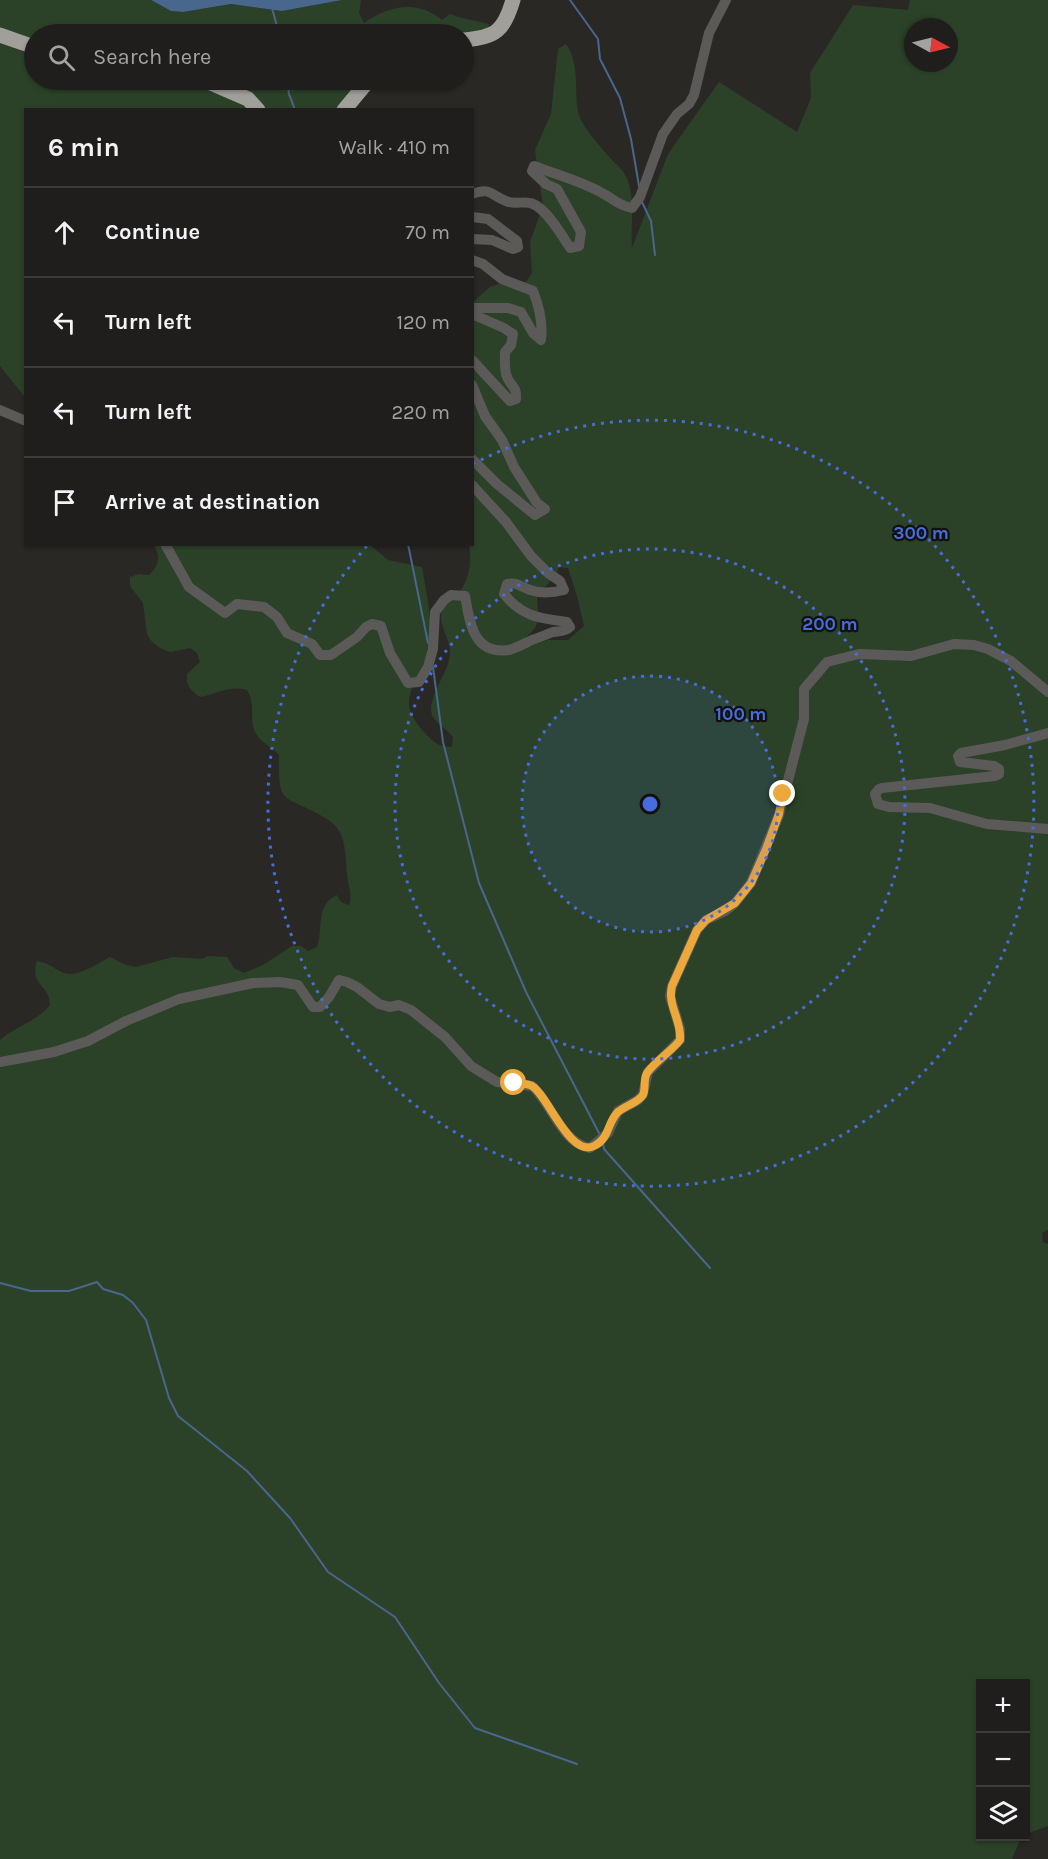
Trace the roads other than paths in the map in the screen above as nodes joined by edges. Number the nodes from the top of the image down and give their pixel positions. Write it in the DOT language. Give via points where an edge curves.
graph roads {
  1 [pos="513,0"];
  2 [pos="726,0"];
  3 [pos="0,35"];
  4 [pos="474,39"];
  5 [pos="24,43"];
  6 [pos="227,90"];
  7 [pos="361,90"];
  8 [pos="256,108"];
  9 [pos="346,108"];
  10 [pos="474,193"];
  11 [pos="474,217"];
  12 [pos="474,239"];
  13 [pos="474,261"];
  14 [pos="474,308"];
  15 [pos="474,315"];
  16 [pos="474,362"];
  17 [pos="474,390"];
  18 [pos="0,410"];
  19 [pos="24,420"];
  20 [pos="474,461"];
  21 [pos="474,487"];
  22 [pos="166,546"];
  23 [pos="1048,692"];
  24 [pos="1048,733"];
  25 [pos="1048,829"];
  26 [pos="0,1062"];
  1 -- 4 [label="highway" via="499,31"];
  2 -- 10 [label="street" via="709,33 694,95 663,135 640,197 632,208 563,175 534,166 532,171 557,189 581,232 579,246 570,248 544,212 531,203 510,203 493,192"];
  3 -- 5 [label="highway"];
  6 -- 8 [label="highway" via="248,99"];
  7 -- 9 [label="highway"];
  11 -- 12 [label="street" via="488,219 517,241 518,247"];
  13 -- 14 [label="street" via="502,279 533,291 542,340 520,312"];
  15 -- 16 [label="street" via="513,334 505,352 507,376 516,390 516,399 510,401"];
  17 -- 20 [label="street" via="484,416 502,440 514,467 545,509 535,515"];
  18 -- 19 [label="street"];
  21 -- 22 [label="street" via="564,590 551,594 515,582 507,584 504,594 512,604 539,619 567,622 570,627 511,650 497,651 477,639 465,596 452,595 435,612 434,649 419,682 408,683 390,653 381,626 372,624 331,655 320,655 312,644 287,633 277,617 264,607 237,604 225,613 189,587"];
  23 -- 26 [label="street" via="1011,661 974,645 954,644 911,656 859,654 827,662 804,689 804,719 779,814 751,883 725,911 706,920 697,930 671,991 680,1040 648,1072 643,1094 618,1112 608,1133 590,1148 558,1125 532,1086 501,1083 471,1066 411,1010 379,1004 339,980 320,1007 313,1007 298,985 290,982 253,983 179,999 88,1041"];
  24 -- 25 [label="street" via="958,756 960,762 994,766 999,769 995,776 882,788 875,794 878,804 889,807 930,808 987,824"];
}
